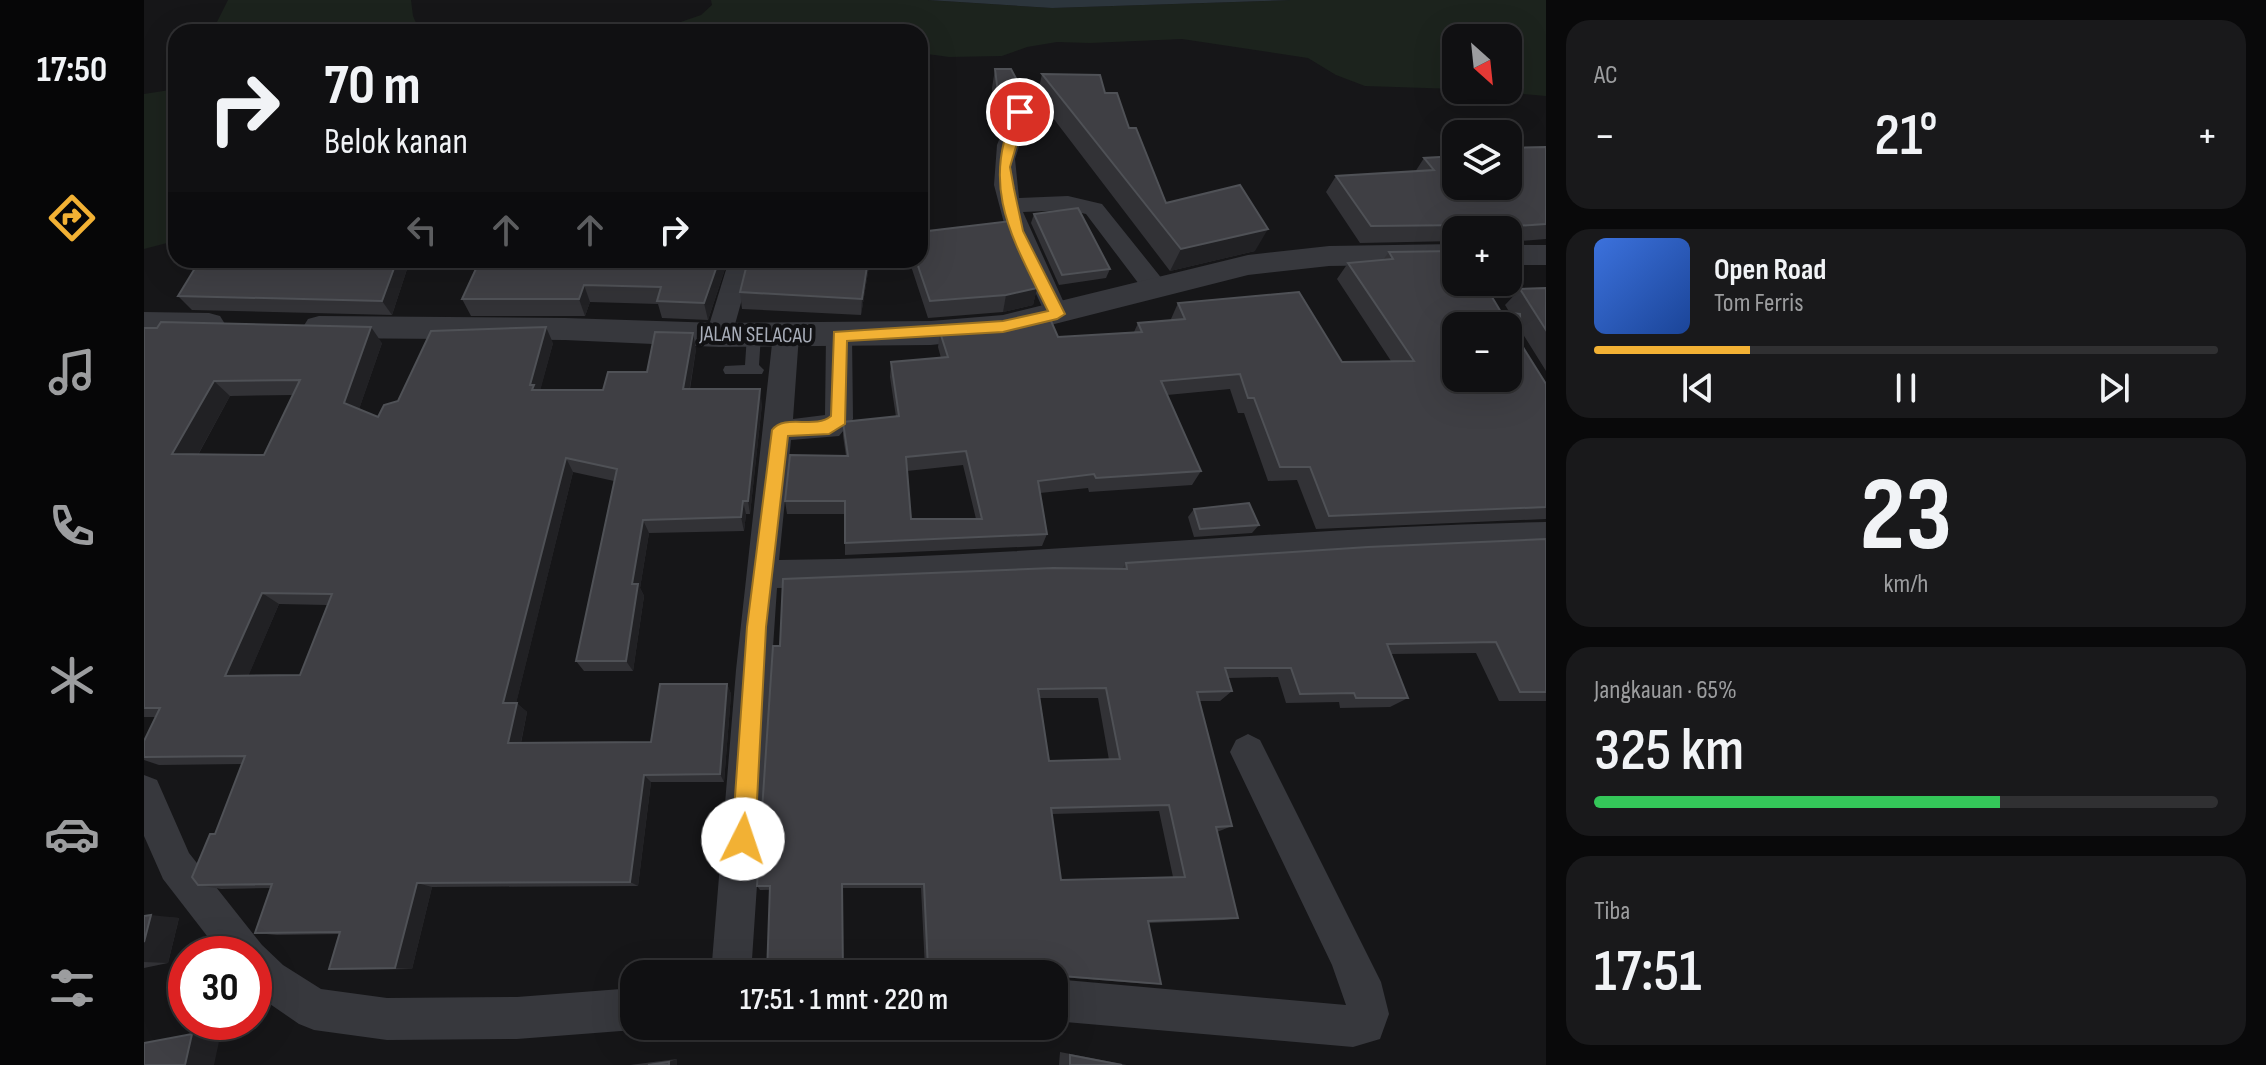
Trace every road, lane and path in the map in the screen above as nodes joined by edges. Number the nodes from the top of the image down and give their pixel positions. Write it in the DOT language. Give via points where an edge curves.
graph roads {
  1 [pos="1020,112"];
  2 [pos="1011,205"];
  3 [pos="1442,254"];
  4 [pos="1522,255"];
  5 [pos="1546,255"];
  6 [pos="739,268"];
  7 [pos="1154,286"];
  8 [pos="1057,314"];
  9 [pos="144,323"];
  10 [pos="237,325"];
  11 [pos="297,326"];
  12 [pos="719,335"];
  13 [pos="754,335"];
  14 [pos="786,335"];
  15 [pos="839,336"];
  16 [pos="730,370"];
  17 [pos="780,430"];
  18 [pos="1546,535"];
  19 [pos="763,574"];
  20 [pos="1248,752"];
  21 [pos="144,793"];
  22 [pos="232,936"];
  23 [pos="732,960"];
  24 [pos="272,981"];
  25 [pos="1068,1001"];
  26 [pos="620,1010"];
  1 -- 2 [label="street" via="1004,167"];
  2 -- 7 [label="street" via="1068,203 1094,209"];
  2 -- 8 [label="street" via="1016,231"];
  3 -- 7 [label="street, JALAN SELACAU" via="1329,256 1248,265"];
  4 -- 5 [label="street"];
  6 -- 12 [label="street"];
  7 -- 8 [label="street, JALAN SELACAU"];
  8 -- 15 [label="street, JALAN SELACAU" via="1003,326"];
  9 -- 10 [label="street"];
  11 -- 12 [label="street, JALAN SELACAU" via="425,343 565,329"];
  12 -- 13 [label="street, JALAN SELACAU"];
  13 -- 14 [label="street, JALAN SELACAU"];
  13 -- 16 [label="lane" via="755,370"];
  14 -- 15 [label="street, JALAN SELACAU"];
  14 -- 17 [label="street"];
  15 -- 17 [label="street" via="839,419 829,428"];
  17 -- 19 [label="street"];
  18 -- 19 [label="street" via="1357,541 865,575"];
  19 -- 23 [label="street"];
  20 -- 25 [label="street" via="1366,997 1365,1024"];
  21 -- 22 [label="street" via="176,866"];
  24 -- 26 [label="street" via="314,1009 387,1019"];
}
